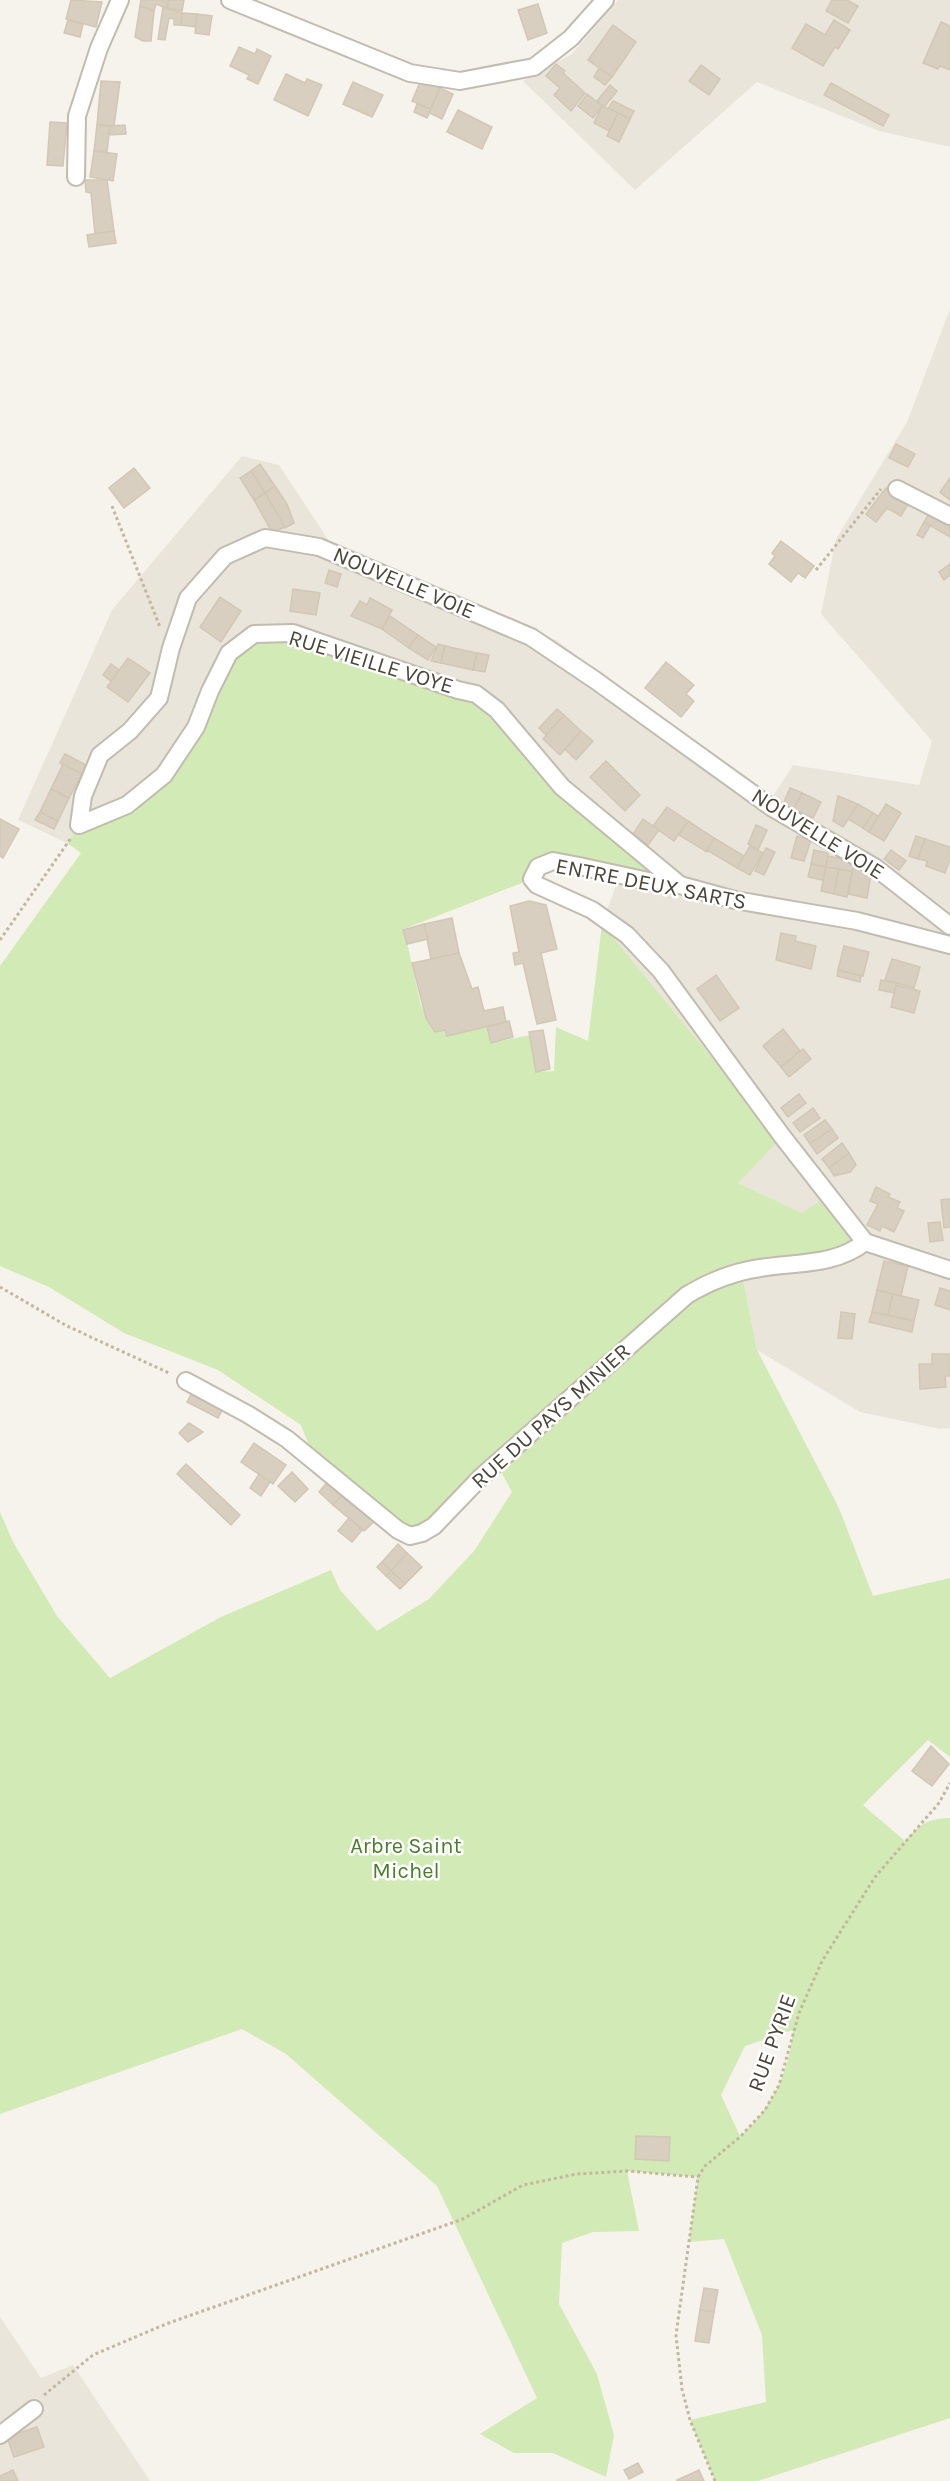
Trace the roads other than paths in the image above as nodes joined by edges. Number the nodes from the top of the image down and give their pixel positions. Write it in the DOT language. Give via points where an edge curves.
graph roads {
  1 [pos="120,0"];
  2 [pos="230,0"];
  3 [pos="605,0"];
  4 [pos="76,177"];
  5 [pos="897,489"];
  6 [pos="950,516"];
  7 [pos="79,825"];
  8 [pos="680,885"];
  9 [pos="950,926"];
  10 [pos="950,945"];
  11 [pos="865,1242"];
  12 [pos="950,1270"];
  13 [pos="186,1381"];
  14 [pos="34,2409"];
  15 [pos="0,2435"];
  1 -- 4 [label="street" via="99,48 77,116"];
  2 -- 3 [label="street" via="410,73 460,81 534,67 571,38"];
  5 -- 6 [label="street"];
  7 -- 8 [label="street, RUE VIEILLE VOYE" via="127,805 164,775 196,727 229,653 254,634 293,633 476,694 496,710 562,787"];
  7 -- 9 [label="street, NOUVELLE VOIE" via="83,796 100,755 130,731 159,699 188,598 225,556 266,538 320,547 531,637 771,807 876,868"];
  8 -- 10 [label="street, ENTRE DEUX SARTS" via="735,900 857,921"];
  8 -- 11 [label="street, ENTRE DEUX SARTS" via="553,861 538,867 532,879 537,885 592,910 627,935 661,971"];
  11 -- 12 [label="street"];
  11 -- 13 [label="street, RUE DU PAYS MINIER" via="829,1260 738,1272 694,1291 481,1477 434,1526 410,1536 287,1439"];
  14 -- 15 [label="street"];
}
